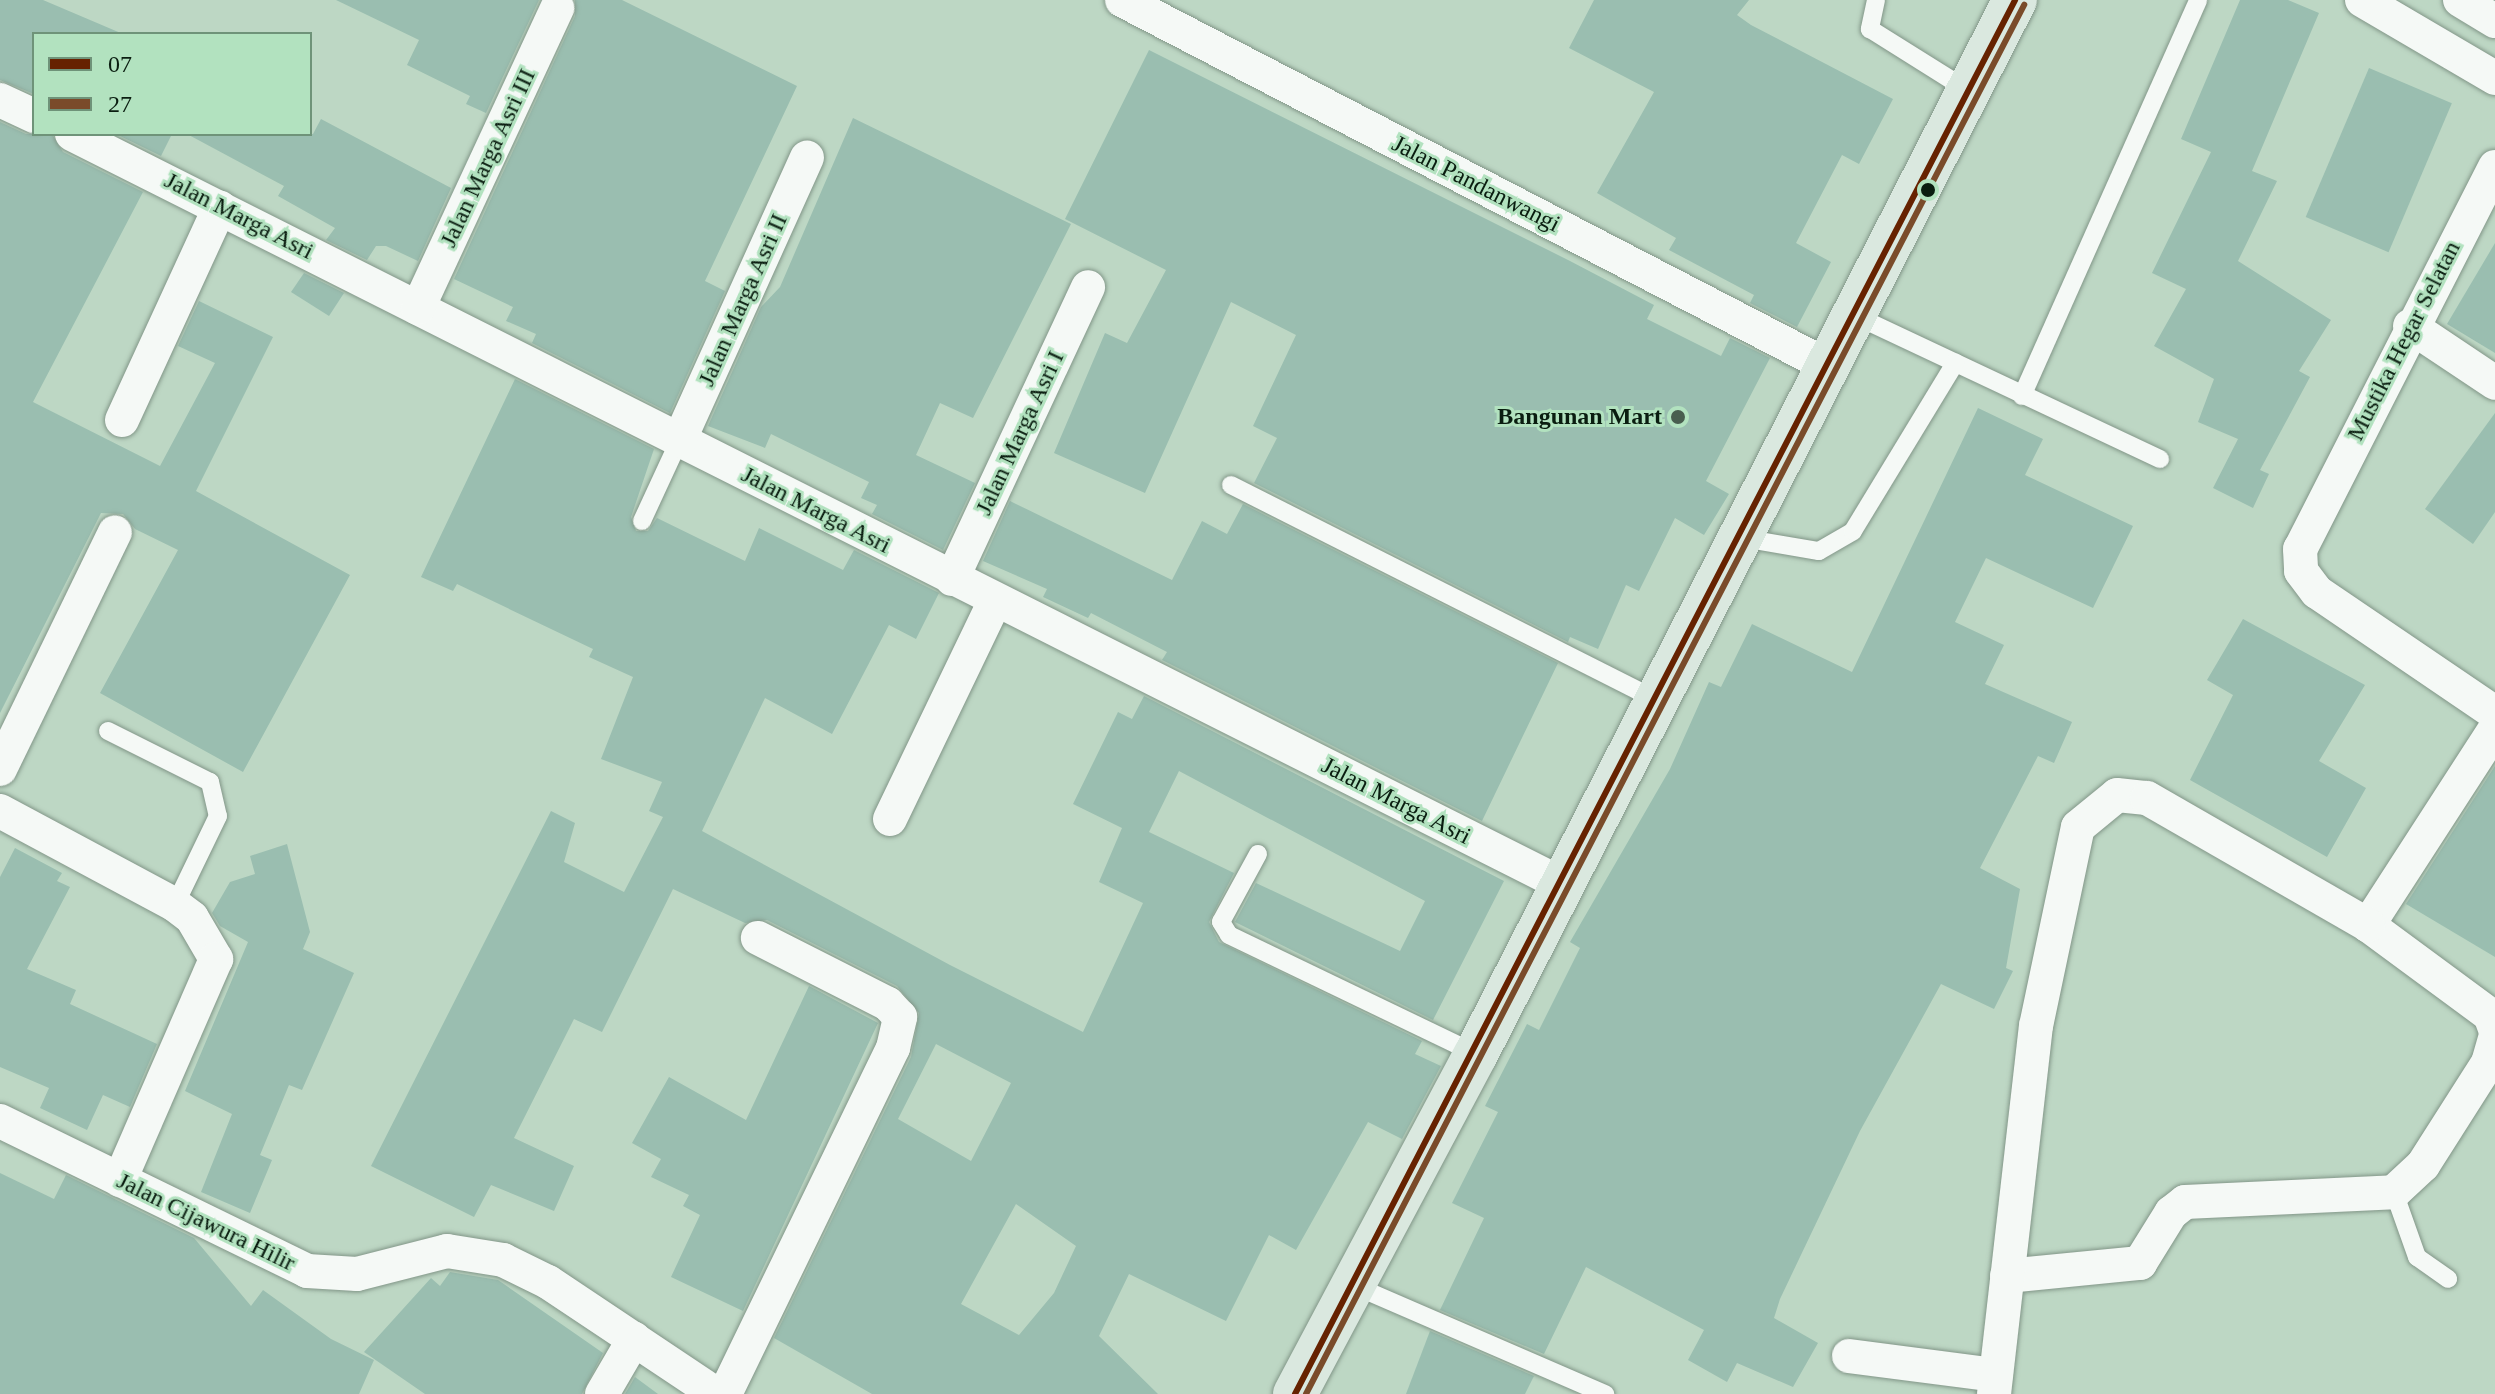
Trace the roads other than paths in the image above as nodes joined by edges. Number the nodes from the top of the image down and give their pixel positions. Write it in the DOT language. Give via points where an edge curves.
graph roads {
  1 [pos="1122,0"];
  2 [pos="1876,0"];
  3 [pos="2015,0"];
  4 [pos="2198,0"];
  5 [pos="2362,0"];
  6 [pos="2460,0"];
  7 [pos="557,8"];
  8 [pos="2495,21"];
  9 [pos="2495,78"];
  10 [pos="1969,91"];
  11 [pos="0,100"];
  12 [pos="32,115"];
  13 [pos="76,136"];
  14 [pos="807,158"];
  15 [pos="2495,167"];
  16 [pos="220,207"];
  17 [pos="1088,287"];
  18 [pos="418,308"];
  19 [pos="1856,316"];
  20 [pos="2410,326"];
  21 [pos="1955,363"];
  22 [pos="1830,367"];
  23 [pos="2495,383"];
  24 [pos="2022,396"];
  25 [pos="122,420"];
  26 [pos="679,441"];
  27 [pos="2160,459"];
  28 [pos="1231,485"];
  29 [pos="642,521"];
  30 [pos="115,532"];
  31 [pos="1742,538"];
  32 [pos="952,579"];
  33 [pos="995,601"];
  34 [pos="1657,700"];
  35 [pos="2495,713"];
  36 [pos="2495,729"];
  37 [pos="108,731"];
  38 [pos="0,769"];
  39 [pos="0,811"];
  40 [pos="890,819"];
  41 [pos="1258,854"];
  42 [pos="1562,884"];
  43 [pos="175,905"];
  44 [pos="2368,925"];
  45 [pos="758,938"];
  46 [pos="2495,1029"];
  47 [pos="2495,1038"];
  48 [pos="1476,1054"];
  49 [pos="0,1121"];
  50 [pos="120,1180"];
  51 [pos="2394,1192"];
  52 [pos="2007,1276"];
  53 [pos="2448,1279"];
  54 [pos="1353,1285"];
  55 [pos="634,1339"];
  56 [pos="1849,1356"];
  57 [pos="1995,1384"];
  58 [pos="602,1394"];
  59 [pos="716,1394"];
  60 [pos="725,1394"];
  61 [pos="1295,1394"];
  62 [pos="1605,1394"];
  1 -- 22 [label="street, Jalan Pandanwangi"];
  2 -- 10 [label="lane" via="1870,29"];
  3 -- 10 [label="main road"];
  4 -- 24 [label="lane"];
  5 -- 9 [label="street"];
  6 -- 8 [label="street"];
  7 -- 18 [label="street, Jalan Marga Asri III"];
  10 -- 19 [label="main road"];
  11 -- 12 [label="street"];
  13 -- 16 [label="street, Jalan Marga Asri"];
  14 -- 26 [label="street, Jalan Marga Asri II"];
  15 -- 20 [label="street, Mustika Hegar Selatan"];
  16 -- 18 [label="street, Jalan Marga Asri"];
  16 -- 25 [label="street"];
  17 -- 32 [label="street, Jalan Marga Asri I"];
  18 -- 26 [label="street, Jalan Marga Asri"];
  19 -- 21 [label="lane"];
  19 -- 22 [label="main road"];
  20 -- 23 [label="street"];
  20 -- 35 [label="street, Mustika Hegar Selatan" via="2300,549 2301,571 2317,592"];
  21 -- 24 [label="lane"];
  21 -- 31 [label="lane" via="1853,531 1819,551"];
  22 -- 31 [label="main road"];
  24 -- 27 [label="lane"];
  26 -- 29 [label="lane"];
  26 -- 32 [label="street, Jalan Marga Asri"];
  28 -- 34 [label="lane"];
  30 -- 38 [label="street"];
  31 -- 34 [label="main road"];
  32 -- 33 [label="street, Jalan Marga Asri"];
  33 -- 40 [label="street"];
  33 -- 42 [label="street, Jalan Marga Asri"];
  34 -- 42 [label="main road"];
  36 -- 44 [label="street"];
  37 -- 43 [label="lane" via="210,782 218,816"];
  39 -- 43 [label="street"];
  41 -- 48 [label="lane" via="1221,922 1229,935"];
  42 -- 48 [label="main road"];
  43 -- 50 [label="street" via="192,918 216,959"];
  44 -- 46 [label="street" via="2490,1015"];
  44 -- 52 [label="street" via="2147,798 2117,795 2078,827 2036,1026"];
  45 -- 60 [label="street" via="888,1004 900,1017 893,1048"];
  47 -- 51 [label="street" via="2488,1063 2423,1165"];
  48 -- 54 [label="main road"];
  49 -- 50 [label="street, Jalan Cijawura Hilir"];
  50 -- 55 [label="street, Jalan Cijawura Hilir" via="307,1271 357,1274 447,1251 503,1260"];
  51 -- 52 [label="street" via="2185,1202 2171,1213 2140,1263"];
  51 -- 53 [label="lane" via="2417,1257"];
  52 -- 57 [label="street"];
  54 -- 61 [label="main road"];
  54 -- 62 [label="lane"];
  55 -- 58 [label="street"];
  55 -- 59 [label="street, Jalan Cijawura Hilir"];
  56 -- 57 [label="street"];
}
